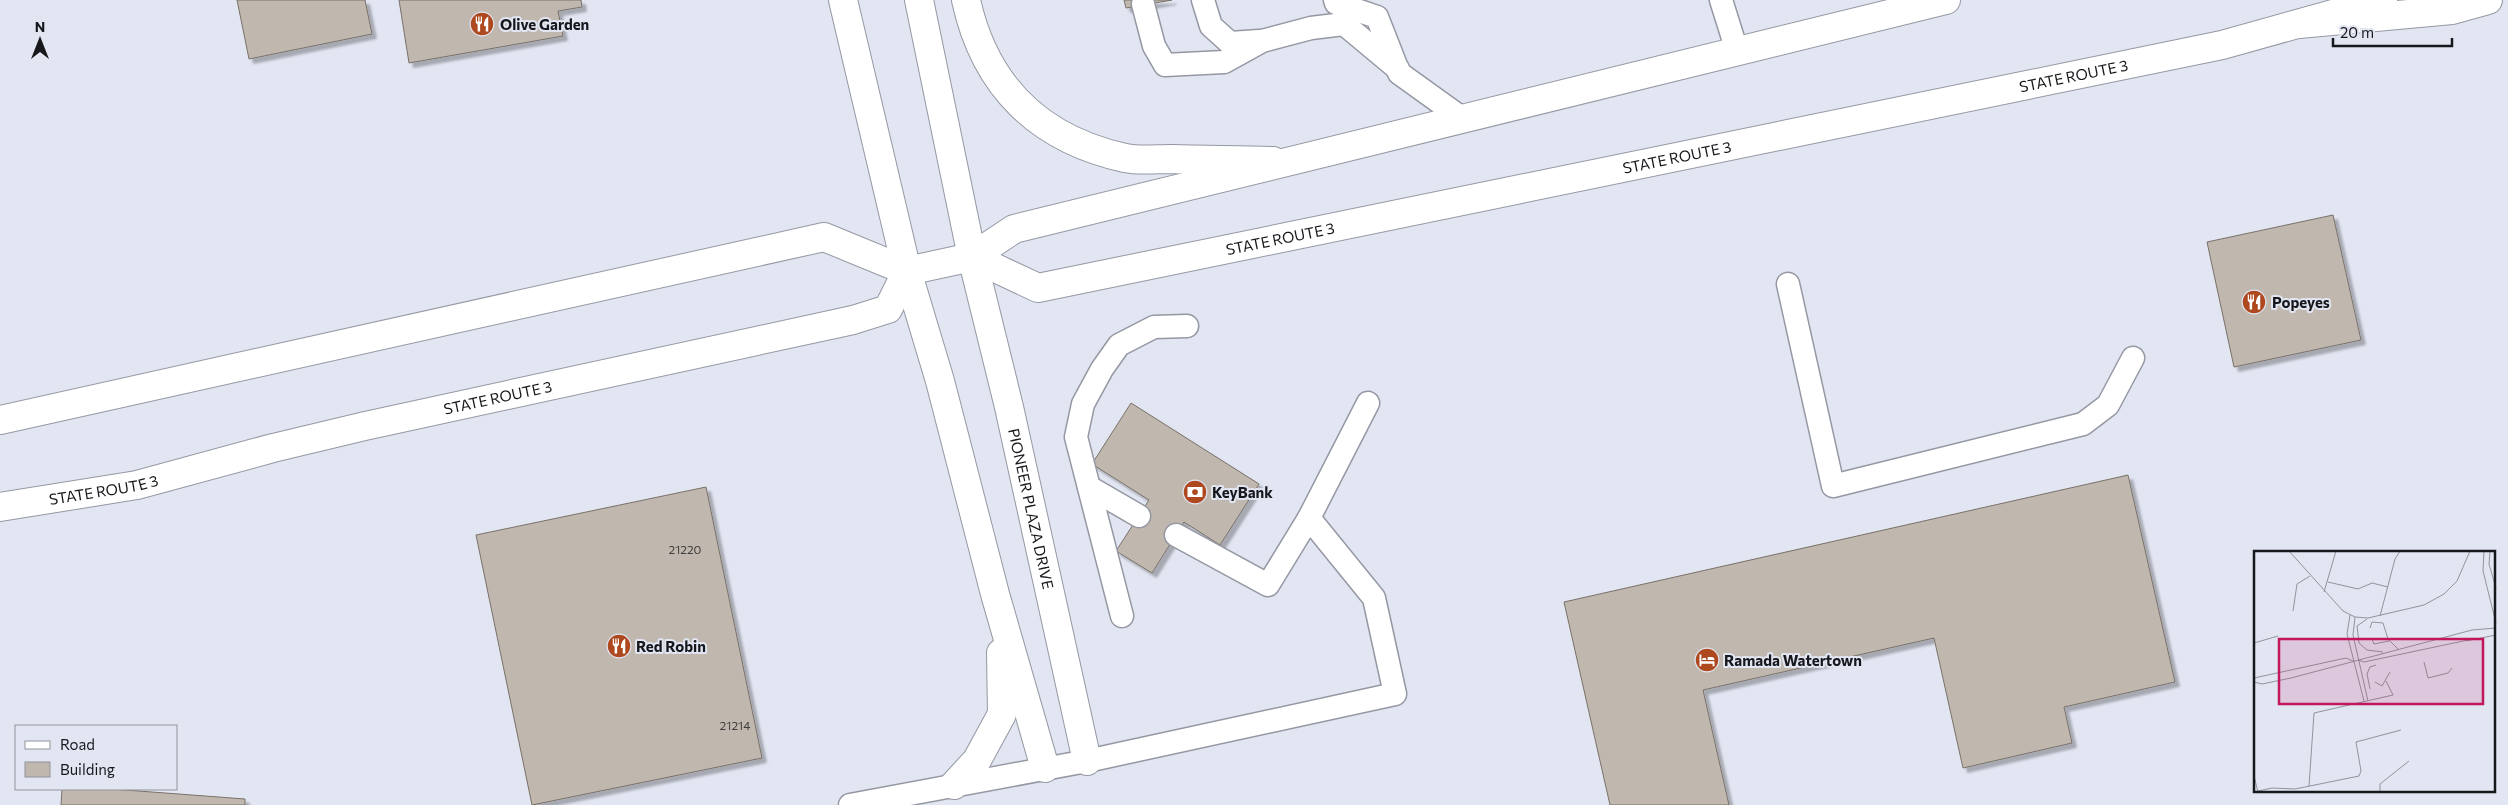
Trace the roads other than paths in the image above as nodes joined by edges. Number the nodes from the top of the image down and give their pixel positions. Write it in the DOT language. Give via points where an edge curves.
graph roads {
  1 [pos="843,0"];
  2 [pos="919,0"];
  3 [pos="966,0"];
  4 [pos="1204,0"];
  5 [pos="1335,0"];
  6 [pos="1721,0"];
  7 [pos="1946,0"];
  8 [pos="2383,0"];
  9 [pos="2488,0"];
  10 [pos="1143,4"];
  11 [pos="2299,24"];
  12 [pos="1262,41"];
  13 [pos="1738,52"];
  14 [pos="1398,69"];
  15 [pos="1463,119"];
  16 [pos="1292,161"];
  17 [pos="972,257"];
  18 [pos="906,271"];
  19 [pos="1788,284"];
  20 [pos="1187,326"];
  21 [pos="2133,358"];
  22 [pos="1368,403"];
  23 [pos="0,420"];
  24 [pos="1088,487"];
  25 [pos="0,507"];
  26 [pos="1139,516"];
  27 [pos="1309,518"];
  28 [pos="1176,535"];
  29 [pos="995,594"];
  30 [pos="1122,616"];
  31 [pos="1087,761"];
  32 [pos="1045,768"];
  33 [pos="954,786"];
  34 [pos="850,805"];
  1 -- 18 [label="main road"];
  2 -- 17 [label="main road, PIONEER PLAZA DRIVE"];
  3 -- 16 [label="main road" via="983,52 1021,107 1046,128 1126,159"];
  4 -- 12 [label="lane" via="1211,26 1230,43"];
  5 -- 14 [label="lane" via="1377,17"];
  6 -- 13 [label="lane"];
  7 -- 13 [label="main road"];
  8 -- 11 [label="main road, STATE ROUTE 3"];
  9 -- 11 [label="main road" via="2452,10"];
  10 -- 12 [label="lane" via="1154,46 1165,65 1224,62"];
  11 -- 17 [label="main road, STATE ROUTE 3" via="2212,48 1038,288"];
  12 -- 14 [label="lane" via="1311,28 1344,24"];
  13 -- 15 [label="main road"];
  14 -- 15 [label="lane" via="1399,73"];
  15 -- 16 [label="main road"];
  16 -- 17 [label="main road" via="1014,229"];
  17 -- 18 [label="main road"];
  17 -- 31 [label="main road, PIONEER PLAZA DRIVE" via="1009,406"];
  18 -- 23 [label="main road" via="824,237"];
  18 -- 25 [label="main road, STATE ROUTE 3" via="888,309 853,320 356,428 137,485"];
  18 -- 29 [label="main road" via="940,381"];
  19 -- 21 [label="lane" via="1832,486 2083,424 2108,405"];
  20 -- 24 [label="lane" via="1154,327 1119,345 1102,369 1083,404 1076,437"];
  22 -- 27 [label="lane"];
  24 -- 26 [label="lane"];
  24 -- 30 [label="lane"];
  27 -- 28 [label="lane" via="1268,585"];
  27 -- 31 [label="lane" via="1374,598 1395,694"];
  29 -- 32 [label="main road"];
  29 -- 33 [label="main road" via="1002,714 977,760"];
  31 -- 32 [label="lane"];
  32 -- 33 [label="lane"];
  33 -- 34 [label="lane"];
}
